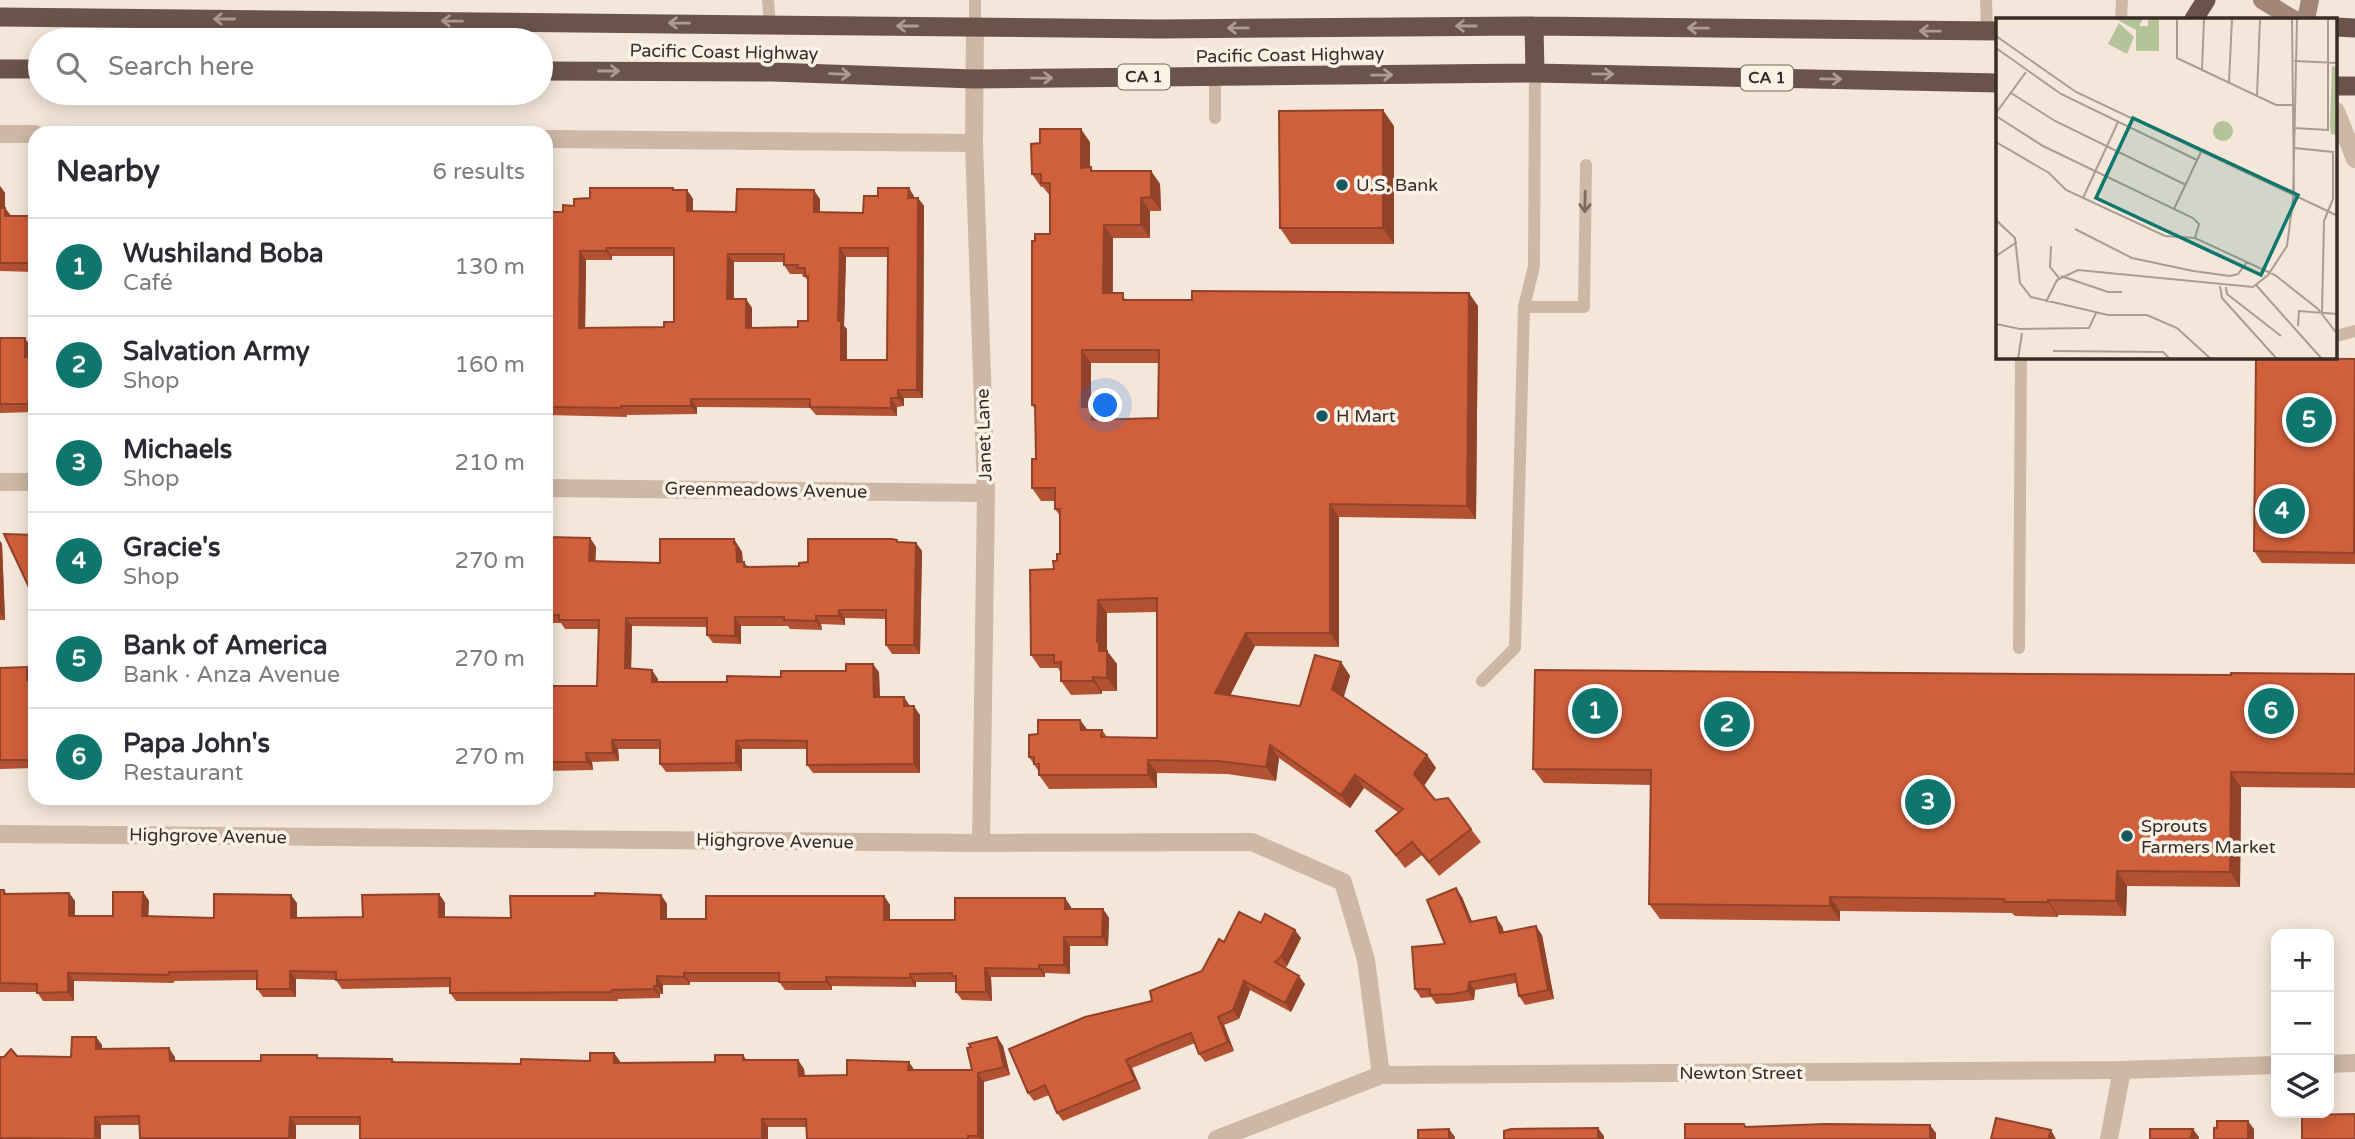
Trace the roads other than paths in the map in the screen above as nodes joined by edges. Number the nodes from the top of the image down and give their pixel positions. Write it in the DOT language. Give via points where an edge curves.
graph roads {
  1 [pos="768,0"];
  2 [pos="975,0"];
  3 [pos="1986,0"];
  4 [pos="2122,0"];
  5 [pos="2206,0"];
  6 [pos="2262,0"];
  7 [pos="2310,0"];
  8 [pos="0,17"];
  9 [pos="2121,18"];
  10 [pos="2195,18"];
  11 [pos="2291,18"];
  12 [pos="2306,18"];
  13 [pos="770,24"];
  14 [pos="975,26"];
  15 [pos="1534,26"];
  16 [pos="1992,31"];
  17 [pos="0,69"];
  18 [pos="28,69"];
  19 [pos="553,71"];
  20 [pos="1535,73"];
  21 [pos="1215,77"];
  22 [pos="974,79"];
  23 [pos="1996,83"];
  24 [pos="1215,118"];
  25 [pos="2338,119"];
  26 [pos="0,134"];
  27 [pos="28,134"];
  28 [pos="553,139"];
  29 [pos="974,143"];
  30 [pos="2346,151"];
  31 [pos="1586,165"];
  32 [pos="1524,307"];
  33 [pos="2021,359"];
  34 [pos="0,482"];
  35 [pos="28,482"];
  36 [pos="553,488"];
  37 [pos="986,493"];
  38 [pos="2019,648"];
  39 [pos="1482,681"];
  40 [pos="0,834"];
  41 [pos="981,843"];
  42 [pos="2355,1063"];
  43 [pos="2334,1064"];
  44 [pos="2271,1065"];
  45 [pos="2122,1070"];
  46 [pos="1381,1076"];
  47 [pos="1217,1139"];
  48 [pos="2109,1139"];
  1 -- 13 [label="lane"];
  2 -- 14 [label="lane"];
  3 -- 16 [label="lane"];
  4 -- 9 [label="lane"];
  5 -- 10 [label="highway"];
  6 -- 11 [label="main road"];
  7 -- 12 [label="main road"];
  13 -- 8 [label="highway, Pacific Coast Highway, one-way"];
  14 -- 13 [label="highway, Pacific Coast Highway, one-way"];
  15 -- 14 [label="highway, Pacific Coast Highway, one-way"];
  14 -- 22 [label="street, Janet Lane"];
  16 -- 15 [label="highway, Pacific Coast Highway, one-way"];
  15 -- 20 [label="highway"];
  17 -- 18 [label="highway"];
  19 -- 22 [label="highway, Pacific Coast Highway / CA 1, one-way"];
  21 -- 20 [label="highway, Pacific Coast Highway / CA 1, one-way"];
  20 -- 23 [label="highway, Pacific Coast Highway / CA 1, one-way"];
  20 -- 32 [label="lane" via="1534,266"];
  22 -- 21 [label="highway, Pacific Coast Highway / CA 1, one-way"];
  21 -- 24 [label="lane"];
  22 -- 29 [label="street, Janet Lane"];
  25 -- 30 [label="street"];
  26 -- 27 [label="street"];
  28 -- 29 [label="street"];
  29 -- 37 [label="street, Janet Lane"];
  31 -- 32 [label="lane, one-way" via="1584,307"];
  32 -- 39 [label="lane" via="1515,648"];
  33 -- 38 [label="lane"];
  34 -- 35 [label="street"];
  36 -- 37 [label="street, Greenmeadows Avenue"];
  37 -- 41 [label="street, Janet Lane"];
  40 -- 41 [label="street, Highgrove Avenue"];
  41 -- 46 [label="street, Highgrove Avenue" via="1252,842 1343,882 1366,960"];
  42 -- 43 [label="street"];
  44 -- 45 [label="street, Newton Street"];
  45 -- 46 [label="street, Newton Street"];
  45 -- 48 [label="street"];
  46 -- 47 [label="street, Newton Street"];
}
